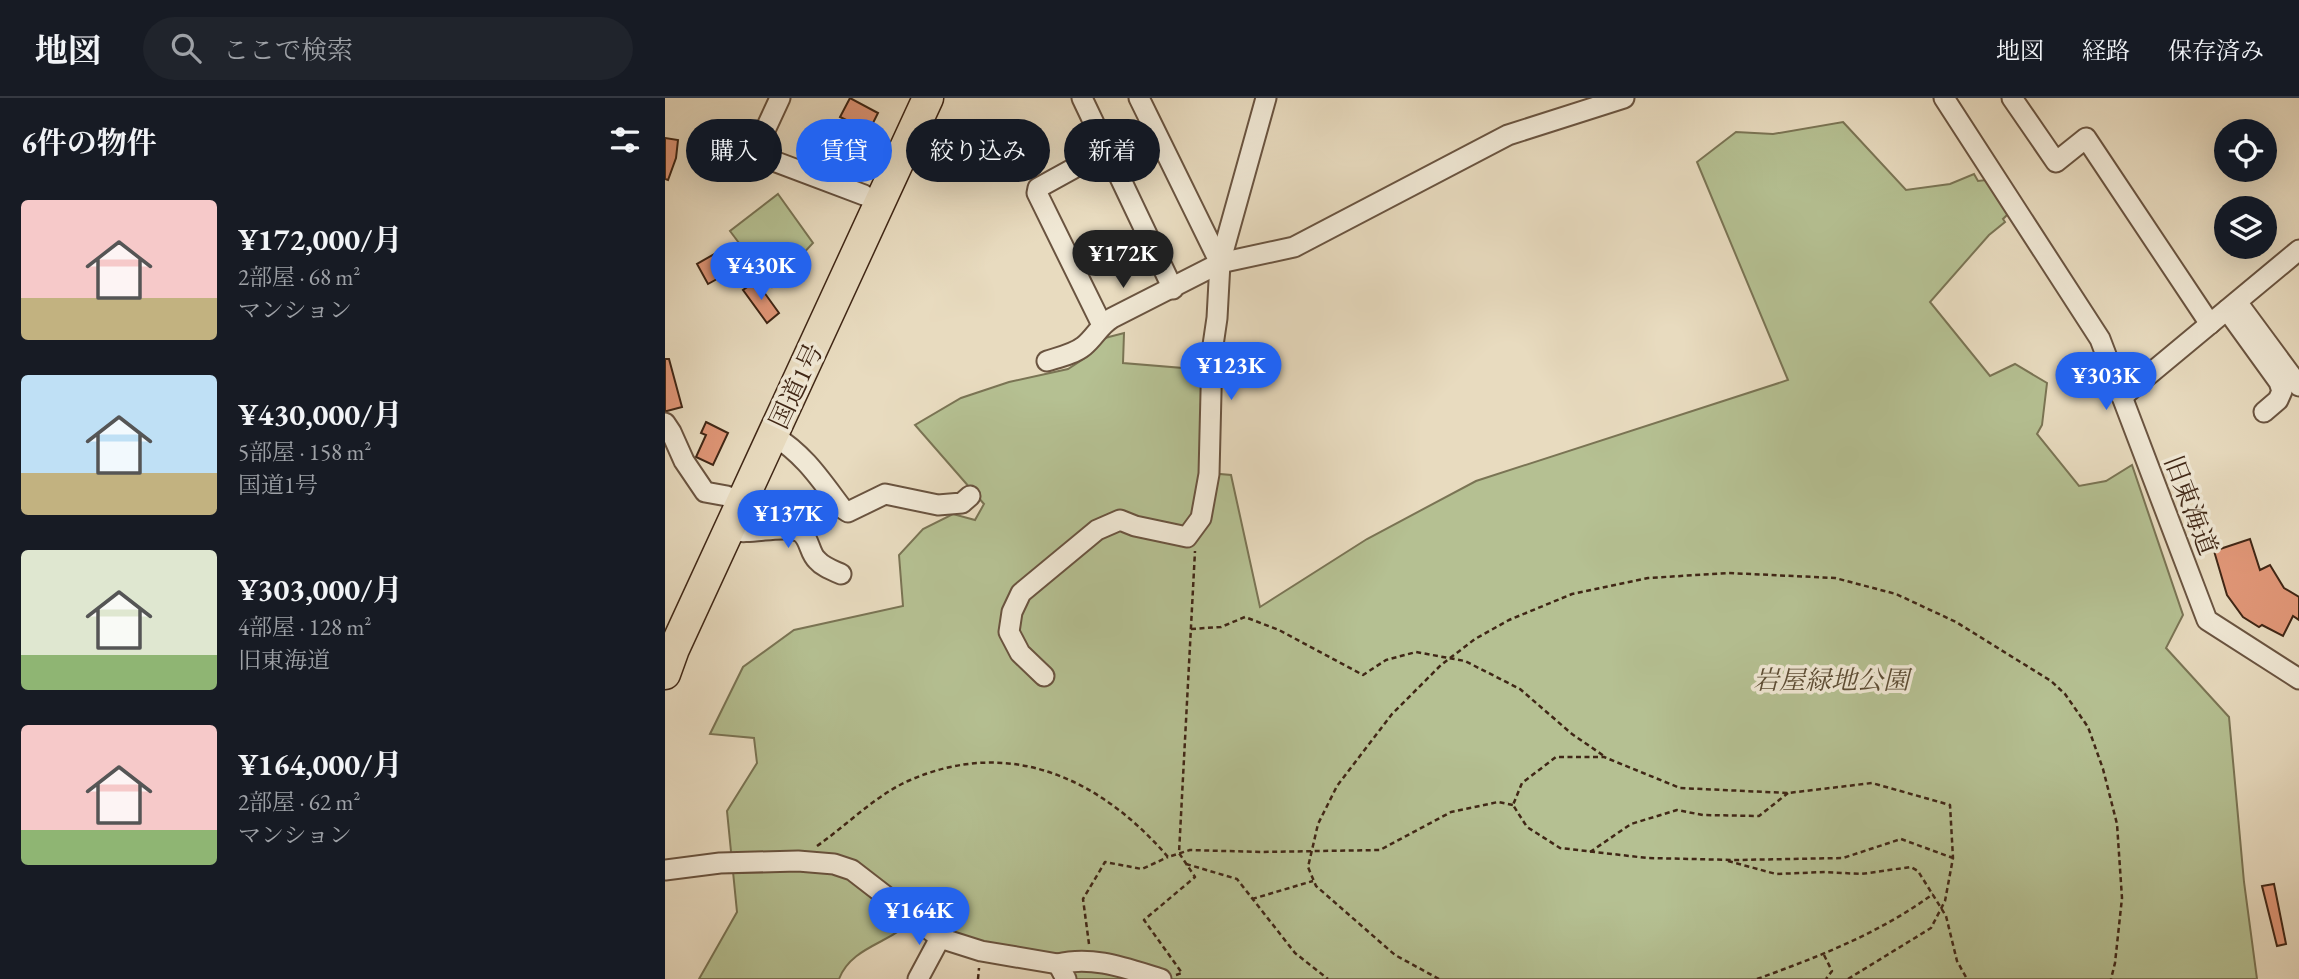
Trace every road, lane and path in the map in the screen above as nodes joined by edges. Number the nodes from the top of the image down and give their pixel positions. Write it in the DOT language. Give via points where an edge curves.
graph roads {
  1 [pos="780,98"];
  2 [pos="908,98"];
  3 [pos="928,98"];
  4 [pos="1082,98"];
  5 [pos="1139,98"];
  6 [pos="1266,98"];
  7 [pos="1624,98"];
  8 [pos="1944,98"];
  9 [pos="2012,98"];
  10 [pos="770,119"];
  11 [pos="1092,119"];
  12 [pos="782,164"];
  13 [pos="1064,174"];
  14 [pos="1122,182"];
  15 [pos="864,195"];
  16 [pos="2299,250"];
  17 [pos="1220,264"];
  18 [pos="1173,289"];
  19 [pos="2232,306"];
  20 [pos="1102,324"];
  21 [pos="2210,324"];
  22 [pos="1047,360"];
  23 [pos="2299,386"];
  24 [pos="2122,397"];
  25 [pos="2264,412"];
  26 [pos="665,424"];
  27 [pos="773,435"];
  28 [pos="727,496"];
  29 [pos="970,496"];
  30 [pos="1196,523"];
  31 [pos="729,530"];
  32 [pos="841,574"];
  33 [pos="1191,629"];
  34 [pos="665,633"];
  35 [pos="1450,658"];
  36 [pos="665,674"];
  37 [pos="1044,676"];
  38 [pos="2299,679"];
  39 [pos="1604,757"];
  40 [pos="1788,793"];
  41 [pos="1513,805"];
  42 [pos="1312,850"];
  43 [pos="1590,852"];
  44 [pos="1179,853"];
  45 [pos="1168,857"];
  46 [pos="1953,858"];
  47 [pos="798,860"];
  48 [pos="1722,860"];
  49 [pos="1186,864"];
  50 [pos="665,870"];
  51 [pos="1314,880"];
  52 [pos="1933,894"];
  53 [pos="1252,899"];
  54 [pos="1941,908"];
  55 [pos="940,938"];
  56 [pos="1824,955"];
  57 [pos="1086,961"];
  58 [pos="1062,972"];
  59 [pos="1771,974"];
  60 [pos="918,979"];
  61 [pos="1160,979"];
  62 [pos="1328,979"];
  63 [pos="1439,979"];
  64 [pos="1757,979"];
  65 [pos="1773,979"];
  66 [pos="1826,979"];
  67 [pos="1848,979"];
  68 [pos="1967,979"];
  69 [pos="2111,979"];
  1 -- 10 [label="street"];
  2 -- 15 [label="highway, 国道1号"];
  3 -- 27 [label="highway, 国道1号"];
  4 -- 11 [label="street"];
  5 -- 17 [label="street"];
  6 -- 17 [label="street"];
  7 -- 17 [label="street" via="1508,135 1294,247"];
  8 -- 24 [label="street, 旧東海道" via="2100,339"];
  9 -- 21 [label="street" via="2056,162 2086,138"];
  12 -- 15 [label="street"];
  13 -- 20 [label="street" via="1037,193"];
  14 -- 18 [label="street"];
  15 -- 28 [label="highway, 国道1号"];
  16 -- 19 [label="street"];
  17 -- 18 [label="street"];
  17 -- 30 [label="street" via="1209,474 1201,518"];
  18 -- 20 [label="street"];
  19 -- 21 [label="street"];
  19 -- 23 [label="street"];
  19 -- 25 [label="street" via="2282,391"];
  20 -- 22 [label="street" via="1084,346"];
  21 -- 24 [label="street"];
  24 -- 38 [label="street, 旧東海道" via="2207,620"];
  26 -- 28 [label="street" via="705,492"];
  27 -- 29 [label="street" via="794,448 848,512 885,494 938,505 961,503"];
  27 -- 31 [label="highway, 国道1号"];
  28 -- 34 [label="highway, 国道1号"];
  30 -- 33 [label="path"];
  30 -- 37 [label="street" via="1188,537 1120,520 1097,530 1021,593 1009,632 1020,653"];
  31 -- 32 [label="street" via="743,534 798,531 815,559"];
  31 -- 36 [label="highway, 国道1号"];
  33 -- 35 [label="path" via="1221,627 1245,617 1363,675 1385,660 1416,652"];
  33 -- 44 [label="path"];
  35 -- 39 [label="path" via="1520,689"];
  35 -- 42 [label="path" via="1392,714 1337,786 1318,824"];
  35 -- 69 [label="path" via="1509,620 1572,594 1648,578 1729,573 1835,578 1896,594 1956,622 2051,681 2088,727 2117,824 2121,860 2122,898"];
  39 -- 40 [label="path" via="1680,788"];
  39 -- 41 [label="path" via="1556,757 1522,783"];
  40 -- 43 [label="path" via="1759,816 1678,810 1631,824"];
  40 -- 46 [label="path" via="1872,783 1950,805"];
  41 -- 42 [label="path" via="1498,802 1451,812 1380,850"];
  41 -- 43 [label="path" via="1527,827 1560,848"];
  42 -- 44 [label="path"];
  42 -- 51 [label="path" via="1308,867"];
  43 -- 48 [label="path" via="1647,859"];
  44 -- 45 [label="path"];
  44 -- 49 [label="path"];
  45 -- 47 [label="path" via="1142,828 1080,784 1031,765 979,762 907,782"];
  45 -- 57 [label="path" via="1142,869 1105,862 1083,899 1090,946"];
  46 -- 48 [label="path" via="1901,839 1843,858"];
  46 -- 54 [label="path"];
  47 -- 50 [label="street"];
  47 -- 55 [label="street" via="852,870"];
  48 -- 52 [label="path" via="1776,874 1861,874 1911,867 1918,870"];
  49 -- 53 [label="path" via="1237,879"];
  49 -- 61 [label="path" via="1195,877 1144,920 1182,973"];
  51 -- 53 [label="path"];
  51 -- 63 [label="path" via="1395,955"];
  52 -- 54 [label="path"];
  52 -- 56 [label="path" via="1909,912"];
  53 -- 62 [label="path" via="1295,953"];
  54 -- 67 [label="path" via="1931,928"];
  54 -- 68 [label="path"];
  55 -- 58 [label="street"];
  55 -- 60 [label="street"];
  56 -- 59 [label="path"];
  56 -- 66 [label="path" via="1832,971"];
  57 -- 58 [label="street" via="1070,961"];
  57 -- 61 [label="street"];
  59 -- 64 [label="path"];
  59 -- 65 [label="path"];
}
